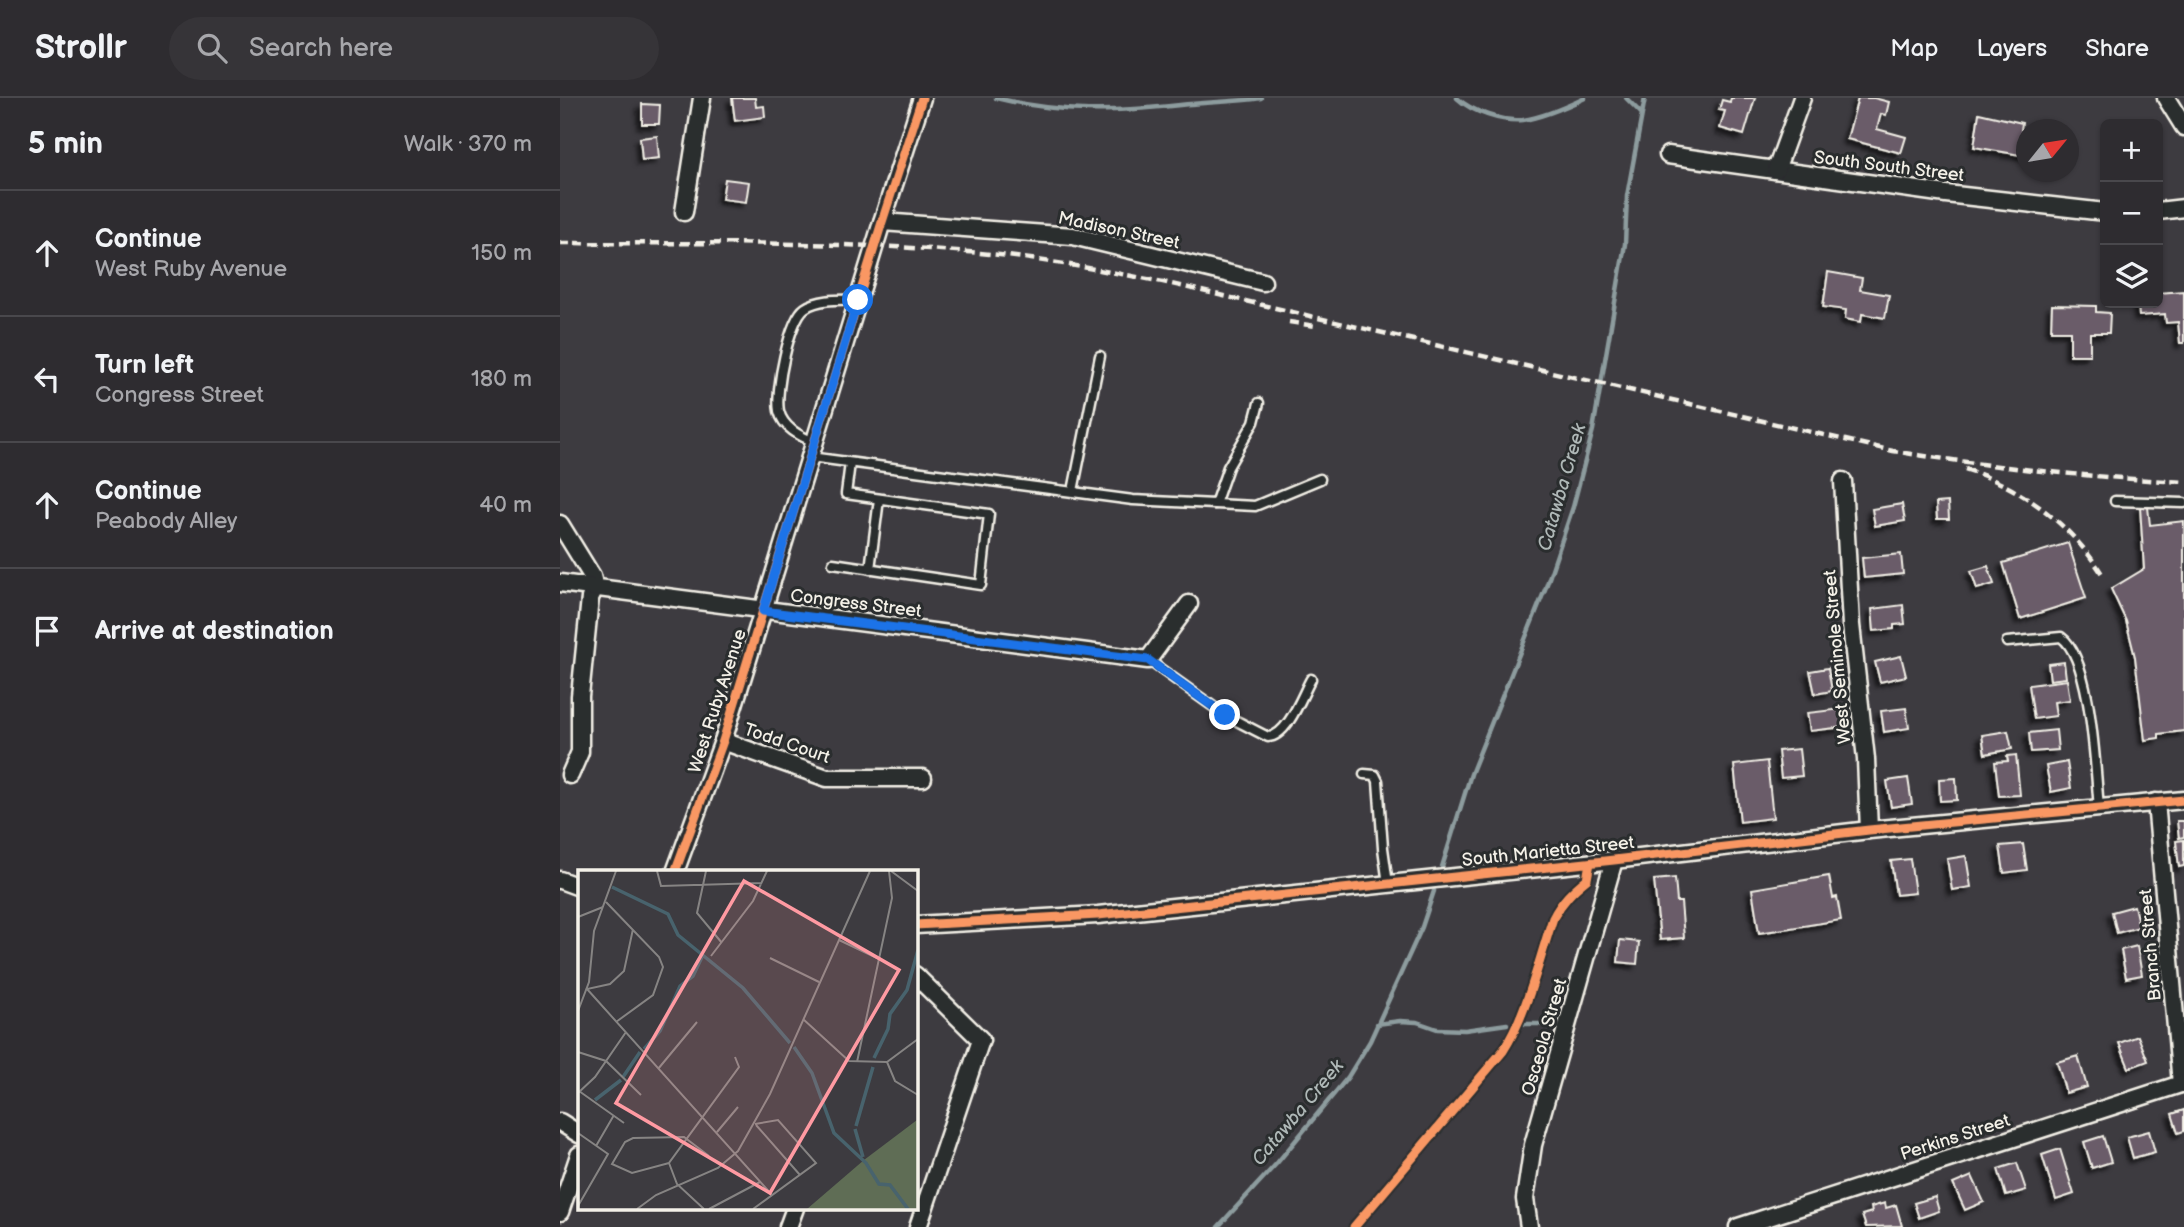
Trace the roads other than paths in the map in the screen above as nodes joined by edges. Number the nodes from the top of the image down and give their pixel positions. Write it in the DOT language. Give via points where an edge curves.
graph roads {
  1 [pos="702,98"];
  2 [pos="922,98"];
  3 [pos="1802,98"];
  4 [pos="2166,98"];
  5 [pos="2184,127"];
  6 [pos="1668,155"];
  7 [pos="1776,170"];
  8 [pos="2184,208"];
  9 [pos="2163,210"];
  10 [pos="2100,211"];
  11 [pos="684,212"];
  12 [pos="882,222"];
  13 [pos="1263,282"];
  14 [pos="858,300"];
  15 [pos="1100,356"];
  16 [pos="1259,403"];
  17 [pos="812,450"];
  18 [pos="850,463"];
  19 [pos="1320,479"];
  20 [pos="1843,481"];
  21 [pos="1073,491"];
  22 [pos="879,499"];
  23 [pos="2115,501"];
  24 [pos="2184,503"];
  25 [pos="1215,504"];
  26 [pos="560,524"];
  27 [pos="833,563"];
  28 [pos="870,569"];
  29 [pos="560,583"];
  30 [pos="595,588"];
  31 [pos="1189,604"];
  32 [pos="763,611"];
  33 [pos="2007,642"];
  34 [pos="1148,660"];
  35 [pos="1311,679"];
  36 [pos="723,741"];
  37 [pos="1364,774"];
  38 [pos="570,775"];
  39 [pos="923,778"];
  40 [pos="2184,800"];
  41 [pos="2156,802"];
  42 [pos="2099,808"];
  43 [pos="1869,830"];
  44 [pos="1614,860"];
  45 [pos="676,870"];
  46 [pos="560,880"];
  47 [pos="1388,884"];
  48 [pos="578,887"];
  49 [pos="917,925"];
  50 [pos="917,977"];
  51 [pos="2183,1084"];
  52 [pos="560,1122"];
  53 [pos="578,1133"];
  54 [pos="578,1158"];
  55 [pos="794,1210"];
  56 [pos="560,1212"];
  57 [pos="788,1227"];
  58 [pos="918,1227"];
  59 [pos="1529,1227"];
  60 [pos="1738,1227"];
  1 -- 11 [label="street"];
  2 -- 12 [label="street, West Ruby Avenue"];
  3 -- 7 [label="street"];
  4 -- 5 [label="street"];
  6 -- 7 [label="street, South South Street"];
  7 -- 10 [label="street, South South Street"];
  8 -- 9 [label="street"];
  12 -- 13 [label="street, Madison Street" via="1073,236"];
  12 -- 14 [label="street, West Ruby Avenue"];
  14 -- 17 [label="street, West Ruby Avenue"];
  14 -- 17 [label="lane" via="832,300 804,309 789,338 779,411"];
  15 -- 21 [label="lane"];
  16 -- 25 [label="lane"];
  17 -- 18 [label="lane"];
  17 -- 32 [label="street, West Ruby Avenue"];
  18 -- 21 [label="lane"];
  18 -- 22 [label="lane" via="846,494"];
  19 -- 25 [label="lane" via="1255,506"];
  20 -- 43 [label="street, West Seminole Street"];
  21 -- 25 [label="lane"];
  22 -- 28 [label="lane"];
  22 -- 28 [label="lane" via="989,514 981,585"];
  23 -- 24 [label="lane"];
  26 -- 30 [label="street"];
  27 -- 28 [label="lane"];
  29 -- 30 [label="street, Congress Street"];
  30 -- 32 [label="street, Congress Street"];
  30 -- 38 [label="street" via="590,598 580,696 580,752"];
  31 -- 34 [label="street"];
  32 -- 34 [label="street, Congress Street"];
  32 -- 36 [label="street, West Ruby Avenue"];
  33 -- 42 [label="lane" via="2061,638 2076,656 2085,684"];
  34 -- 35 [label="lane" via="1225,715 1273,738 1282,732"];
  36 -- 39 [label="street, Todd Court" via="827,778"];
  36 -- 45 [label="street, West Ruby Avenue"];
  37 -- 47 [label="lane" via="1375,775 1378,781"];
  40 -- 41 [label="street, South Marietta Street"];
  41 -- 42 [label="street, South Marietta Street"];
  41 -- 51 [label="street, Branch Street"];
  42 -- 43 [label="street, South Marietta Street"];
  43 -- 44 [label="street, South Marietta Street"];
  44 -- 47 [label="street, South Marietta Street"];
  44 -- 59 [label="street, Osceola Street" via="1533,1145 1525,1199"];
  46 -- 48 [label="street"];
  47 -- 49 [label="street, South Marietta Street" via="1098,915"];
  50 -- 58 [label="street" via="981,1040"];
  51 -- 60 [label="street, Perkins Street"];
  52 -- 53 [label="street"];
  54 -- 56 [label="street"];
  55 -- 57 [label="street"];
}
